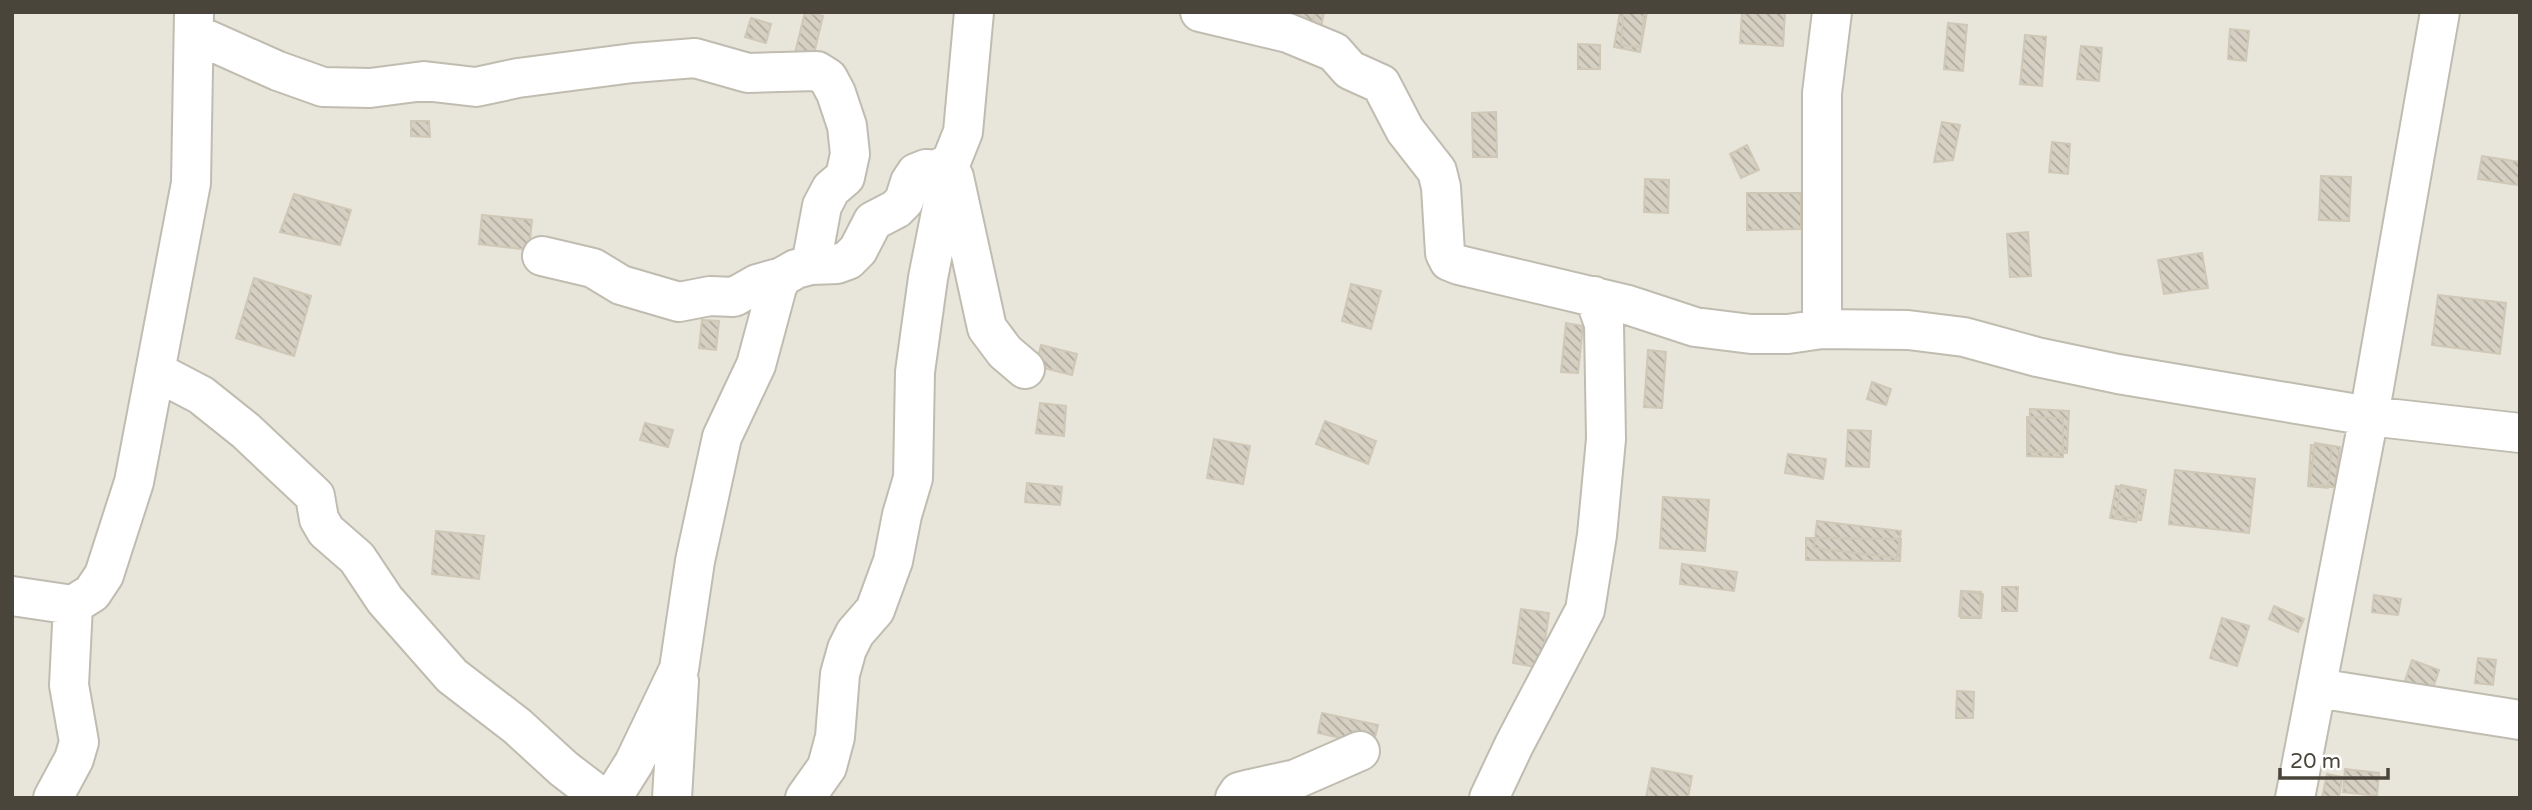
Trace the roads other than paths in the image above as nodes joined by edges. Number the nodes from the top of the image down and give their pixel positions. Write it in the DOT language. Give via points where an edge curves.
graph roads {
  1 [pos="974,12"];
  2 [pos="1200,12"];
  3 [pos="1832,12"];
  4 [pos="2440,12"];
  5 [pos="195,23"];
  6 [pos="951,162"];
  7 [pos="542,256"];
  8 [pos="797,271"];
  9 [pos="1609,308"];
  10 [pos="1822,329"];
  11 [pos="1025,369"];
  12 [pos="155,371"];
  13 [pos="2369,416"];
  14 [pos="2520,433"];
  15 [pos="12,596"];
  16 [pos="73,605"];
  17 [pos="679,668"];
  18 [pos="2317,688"];
  19 [pos="2520,720"];
  20 [pos="1360,751"];
  21 [pos="53,798"];
  22 [pos="602,798"];
  23 [pos="612,798"];
  24 [pos="672,798"];
  25 [pos="806,798"];
  26 [pos="1235,798"];
  27 [pos="1489,798"];
  28 [pos="2295,798"];
  1 -- 6 [label="street" via="963,132"];
  2 -- 9 [label="street" via="1299,38 1334,52 1350,71 1381,84 1405,130 1437,171 1449,261"];
  3 -- 10 [label="street" via="1822,93"];
  4 -- 13 [label="street"];
  5 -- 8 [label="street" via="278,71 323,88 424,81 476,87 633,62 695,58 748,73 817,71 828,78 836,93 850,154 845,177 831,189 822,206"];
  5 -- 12 [label="street" via="191,183"];
  6 -- 8 [label="street" via="916,173 904,201 873,221 848,260"];
  6 -- 11 [label="street" via="987,328"];
  6 -- 25 [label="street" via="915,372 913,478 880,598 855,633 840,674 835,737 827,767"];
  7 -- 8 [label="street" via="593,268 621,285 679,302 734,297"];
  8 -- 17 [label="street" via="777,287 756,365 722,437 695,561"];
  9 -- 10 [label="street" via="1751,334"];
  9 -- 27 [label="street" via="1606,439 1585,610"];
  10 -- 13 [label="street" via="1908,330 1964,337 2118,374"];
  12 -- 16 [label="street" via="134,482 112,554 92,593"];
  12 -- 22 [label="street" via="201,395 315,496 326,531 356,558 385,600 452,676"];
  13 -- 14 [label="street"];
  13 -- 18 [label="street"];
  15 -- 16 [label="street"];
  16 -- 21 [label="street" via="69,685 79,742"];
  17 -- 23 [label="street" via="634,763"];
  17 -- 24 [label="street"];
  18 -- 19 [label="street"];
  18 -- 28 [label="street"];
  20 -- 26 [label="street" via="1296,779 1239,792"];
}
